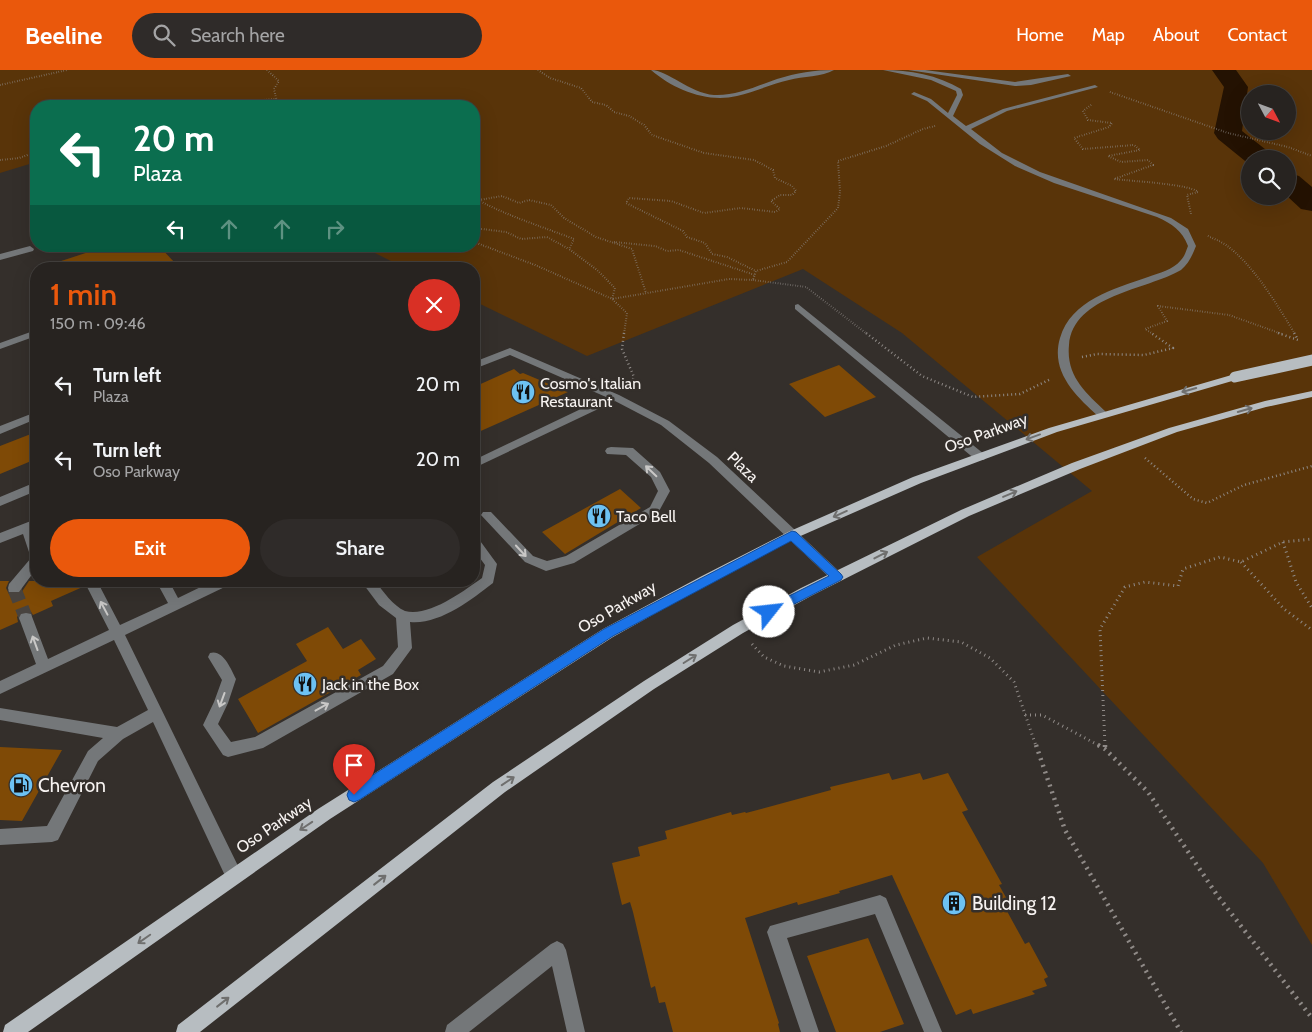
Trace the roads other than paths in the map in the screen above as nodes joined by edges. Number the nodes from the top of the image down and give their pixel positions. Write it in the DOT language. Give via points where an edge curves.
graph roads {
  1 [pos="654,70"];
  2 [pos="672,70"];
  3 [pos="831,70"];
  4 [pos="886,70"];
  5 [pos="911,70"];
  6 [pos="1068,76"];
  7 [pos="667,78"];
  8 [pos="1096,87"];
  9 [pos="914,94"];
  10 [pos="952,119"];
  11 [pos="966,129"];
  12 [pos="30,249"];
  13 [pos="2,257"];
  14 [pos="798,307"];
  15 [pos="30,335"];
  16 [pos="0,346"];
  17 [pos="1312,360"];
  18 [pos="480,364"];
  19 [pos="1312,394"];
  20 [pos="618,399"];
  21 [pos="1102,414"];
  22 [pos="30,418"];
  23 [pos="0,430"];
  24 [pos="611,451"];
  25 [pos="980,457"];
  26 [pos="480,461"];
  27 [pos="30,489"];
  28 [pos="0,502"];
  29 [pos="488,515"];
  30 [pos="30,525"];
  31 [pos="792,535"];
  32 [pos="0,538"];
  33 [pos="480,550"];
  34 [pos="30,568"];
  35 [pos="837,577"];
  36 [pos="480,586"];
  37 [pos="93,587"];
  38 [pos="166,587"];
  39 [pos="214,587"];
  40 [pos="372,587"];
  41 [pos="478,587"];
  42 [pos="14,588"];
  43 [pos="176,605"];
  44 [pos="403,616"];
  45 [pos="26,618"];
  46 [pos="117,633"];
  47 [pos="215,657"];
  48 [pos="44,667"];
  49 [pos="0,688"];
  50 [pos="156,713"];
  51 [pos="0,714"];
  52 [pos="118,734"];
  53 [pos="0,837"];
  54 [pos="234,876"];
  55 [pos="12,1032"];
  56 [pos="185,1032"];
  57 [pos="454,1032"];
  58 [pos="576,1032"];
  59 [pos="810,1032"];
  60 [pos="933,1032"];
  1 -- 7 [label="street"];
  2 -- 7 [label="street"];
  3 -- 7 [label="street" via="797,76 728,96 701,94"];
  4 -- 10 [label="street" via="954,86 960,95"];
  5 -- 6 [label="street" via="1015,84"];
  8 -- 11 [label="street" via="1005,110"];
  9 -- 10 [label="street" via="929,100"];
  10 -- 11 [label="street"];
  11 -- 21 [label="street" via="980,142 1028,170 1166,219 1185,230 1192,246 1186,260 1170,273 1108,295 1086,308 1066,329 1062,353 1070,383"];
  12 -- 13 [label="street"];
  14 -- 25 [label="street"];
  15 -- 16 [label="street"];
  17 -- 21 [label="main road, Oso Parkway, one-way, bridge"];
  18 -- 20 [label="street, Plaza" via="510,351"];
  35 -- 19 [label="main road, one-way" via="965,513 1076,466 1173,430"];
  20 -- 26 [label="street"];
  20 -- 31 [label="street, Plaza" via="665,423 713,460"];
  21 -- 25 [label="main road, Oso Parkway, one-way"];
  22 -- 23 [label="street"];
  29 -- 24 [label="street, one-way" via="529,559 546,566 570,560 654,510 664,491 656,475 629,452"];
  25 -- 31 [label="main road, Oso Parkway, one-way" via="917,480"];
  27 -- 28 [label="street"];
  30 -- 32 [label="street"];
  31 -- 35 [label="street, Plaza"];
  31 -- 54 [label="main road, Oso Parkway, one-way" via="608,633 442,737"];
  33 -- 36 [label="street" via="490,564 488,580"];
  34 -- 42 [label="street"];
  56 -- 35 [label="main road, one-way" via="499,787 738,629"];
  46 -- 37 [label="street, one-way"];
  38 -- 43 [label="street"];
  39 -- 43 [label="street"];
  40 -- 44 [label="street" via="385,603"];
  41 -- 44 [label="street" via="422,618"];
  43 -- 46 [label="street"];
  47 -- 44 [label="street, one-way" via="228,679 222,703 210,725 228,750 258,743 388,670 405,648"];
  48 -- 45 [label="street, one-way"];
  46 -- 48 [label="street"];
  46 -- 50 [label="street"];
  48 -- 49 [label="street"];
  50 -- 52 [label="street"];
  50 -- 54 [label="street"];
  51 -- 52 [label="street"];
  52 -- 53 [label="street" via="93,756 52,834"];
  54 -- 55 [label="main road, Oso Parkway, one-way"];
  57 -- 58 [label="street" via="557,950"];
  59 -- 60 [label="street" via="776,932 880,904"];
}
